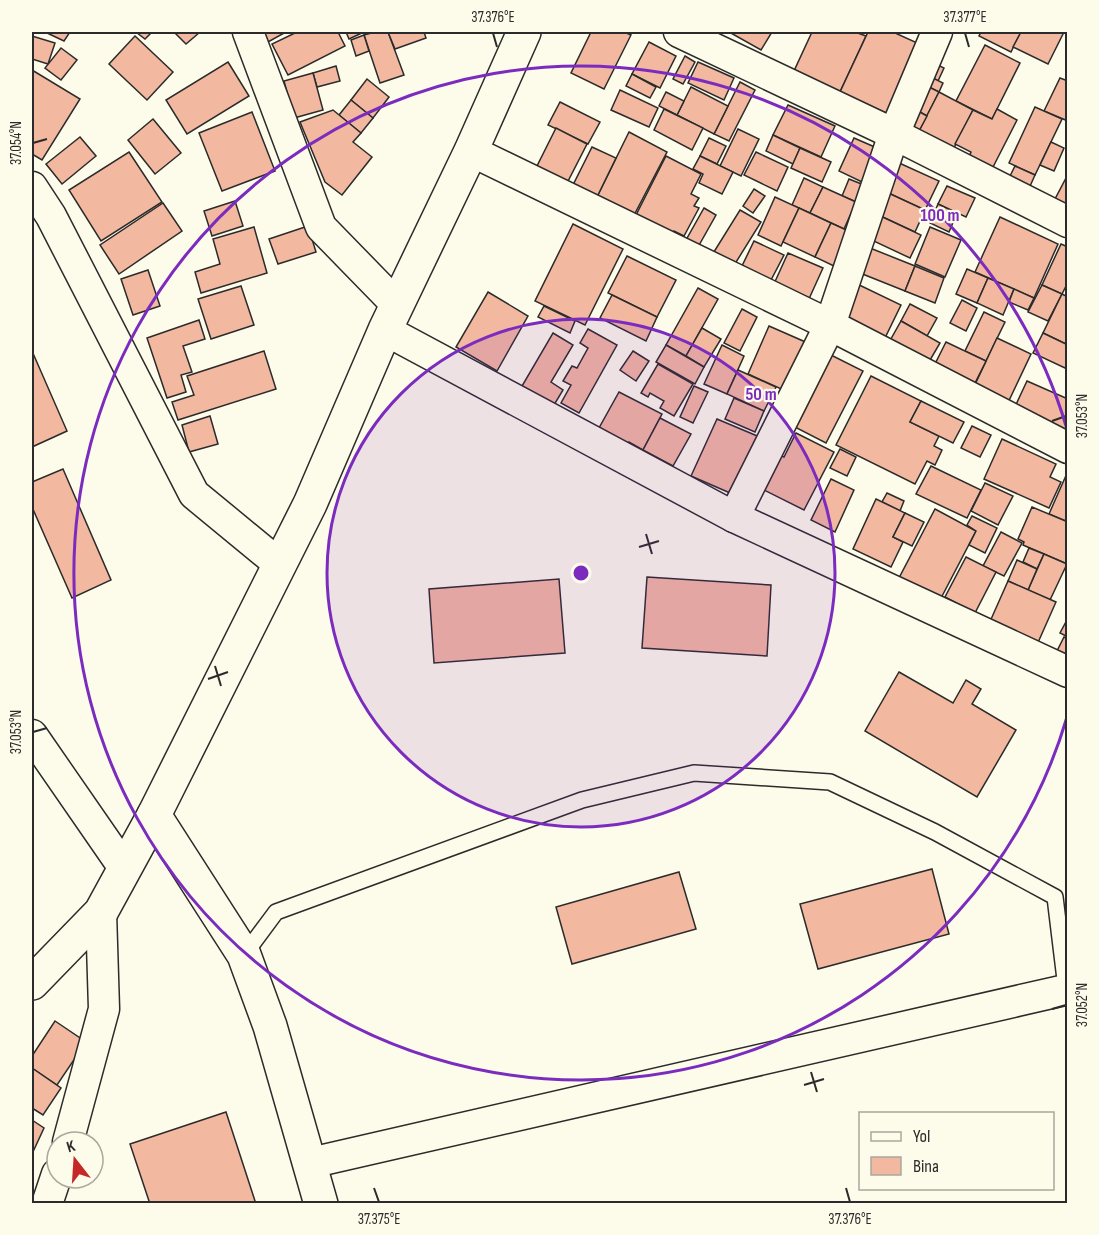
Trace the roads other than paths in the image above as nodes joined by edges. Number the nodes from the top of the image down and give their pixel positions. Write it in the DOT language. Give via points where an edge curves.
graph roads {
  1 [pos="248,32"];
  2 [pos="524,32"];
  3 [pos="679,32"];
  4 [pos="937,32"];
  5 [pos="894,134"];
  6 [pos="471,151"];
  7 [pos="32,187"];
  8 [pos="1068,222"];
  9 [pos="391,317"];
  10 [pos="830,325"];
  11 [pos="1068,448"];
  12 [pos="734,517"];
  13 [pos="279,564"];
  14 [pos="1068,672"];
  15 [pos="32,735"];
  16 [pos="154,814"];
  17 [pos="124,868"];
  18 [pos="101,912"];
  19 [pos="244,955"];
  20 [pos="32,983"];
  21 [pos="1066,994"];
  22 [pos="71,1130"];
  23 [pos="310,1163"];
  24 [pos="321,1203"];
  1 -- 9 [label="street" via="321,227"];
  2 -- 6 [label="street"];
  3 -- 5 [label="street"];
  4 -- 5 [label="street"];
  5 -- 8 [label="street"];
  5 -- 10 [label="street"];
  6 -- 9 [label="street"];
  6 -- 10 [label="street"];
  7 -- 13 [label="street" via="51,216 194,494"];
  9 -- 12 [label="street"];
  9 -- 13 [label="street" via="310,504"];
  10 -- 11 [label="street"];
  10 -- 12 [label="street"];
  12 -- 14 [label="street"];
  13 -- 16 [label="street"];
  15 -- 17 [label="street"];
  16 -- 17 [label="street"];
  16 -- 19 [label="street"];
  17 -- 18 [label="street"];
  18 -- 20 [label="street"];
  18 -- 22 [label="street" via="104,1009"];
  19 -- 21 [label="lane" via="276,912 582,800 694,772 831,782 935,832 1055,897"];
  19 -- 23 [label="street" via="270,1026"];
  21 -- 23 [label="street"];
  23 -- 24 [label="street"];
}
